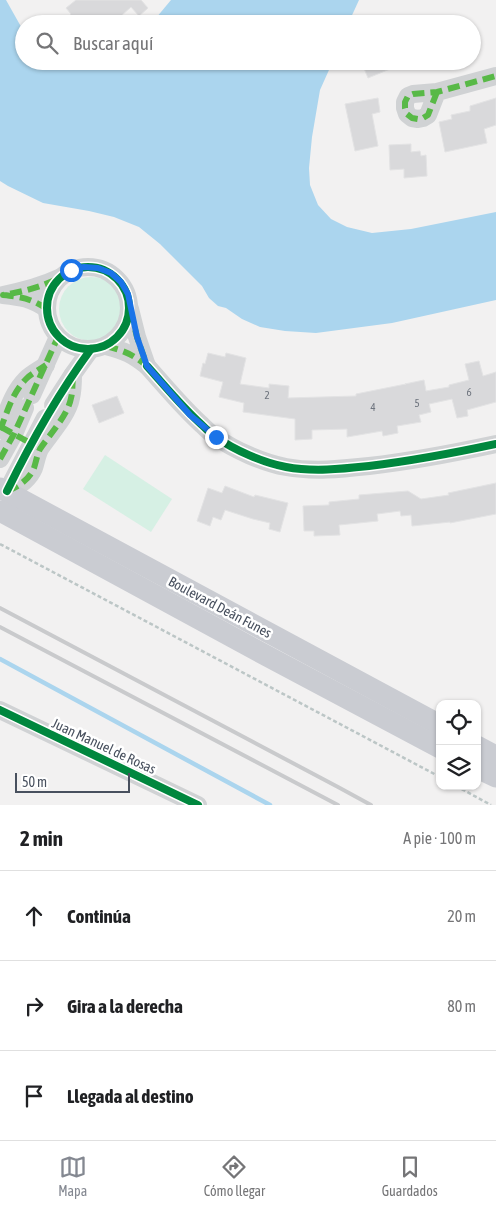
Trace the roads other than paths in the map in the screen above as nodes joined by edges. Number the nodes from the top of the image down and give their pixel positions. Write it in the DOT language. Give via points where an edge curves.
graph roads {
  1 [pos="496,76"];
  2 [pos="437,92"];
  3 [pos="59,278"];
  4 [pos="1,295"];
  5 [pos="47,308"];
  6 [pos="130,308"];
  7 [pos="58,337"];
  8 [pos="98,347"];
  9 [pos="46,365"];
  10 [pos="147,366"];
  11 [pos="73,374"];
  12 [pos="5,431"];
  13 [pos="496,444"];
  14 [pos="36,446"];
  15 [pos="0,459"];
  16 [pos="2,494"];
  17 [pos="0,511"];
  18 [pos="1,711"];
  19 [pos="436,723"];
  20 [pos="436,746"];
  21 [pos="481,748"];
  22 [pos="496,756"];
  23 [pos="481,770"];
  24 [pos="496,778"];
  25 [pos="189,803"];
  1 -- 2 [label="street"];
  3 -- 4 [label="street" via="24,291"];
  3 -- 5 [label="street" via="52,287"];
  3 -- 6 [label="street" via="84,267 104,270 121,282 128,294"];
  4 -- 5 [label="street" via="24,297"];
  5 -- 7 [label="street" via="48,319"];
  6 -- 8 [label="street" via="128,320 116,339"];
  6 -- 10 [label="street"];
  7 -- 8 [label="street" via="79,348"];
  7 -- 9 [label="street"];
  8 -- 10 [label="street" via="126,352"];
  8 -- 11 [label="street"];
  9 -- 12 [label="street" via="29,402"];
  9 -- 12 [label="street" via="21,385 13,398"];
  10 -- 13 [label="street" via="190,415 216,437 244,453 285,467 314,470 352,468 436,457"];
  11 -- 14 [label="street" via="49,411"];
  11 -- 14 [label="street" via="69,406"];
  12 -- 14 [label="street"];
  12 -- 15 [label="street"];
  14 -- 16 [label="street"];
  16 -- 19 [label="main road, Boulevard Deán Funes"];
  17 -- 20 [label="main road, Boulevard Deán Funes"];
  18 -- 25 [label="street, Juan Manuel de Rosas"];
  21 -- 22 [label="main road"];
  23 -- 24 [label="main road"];
}
